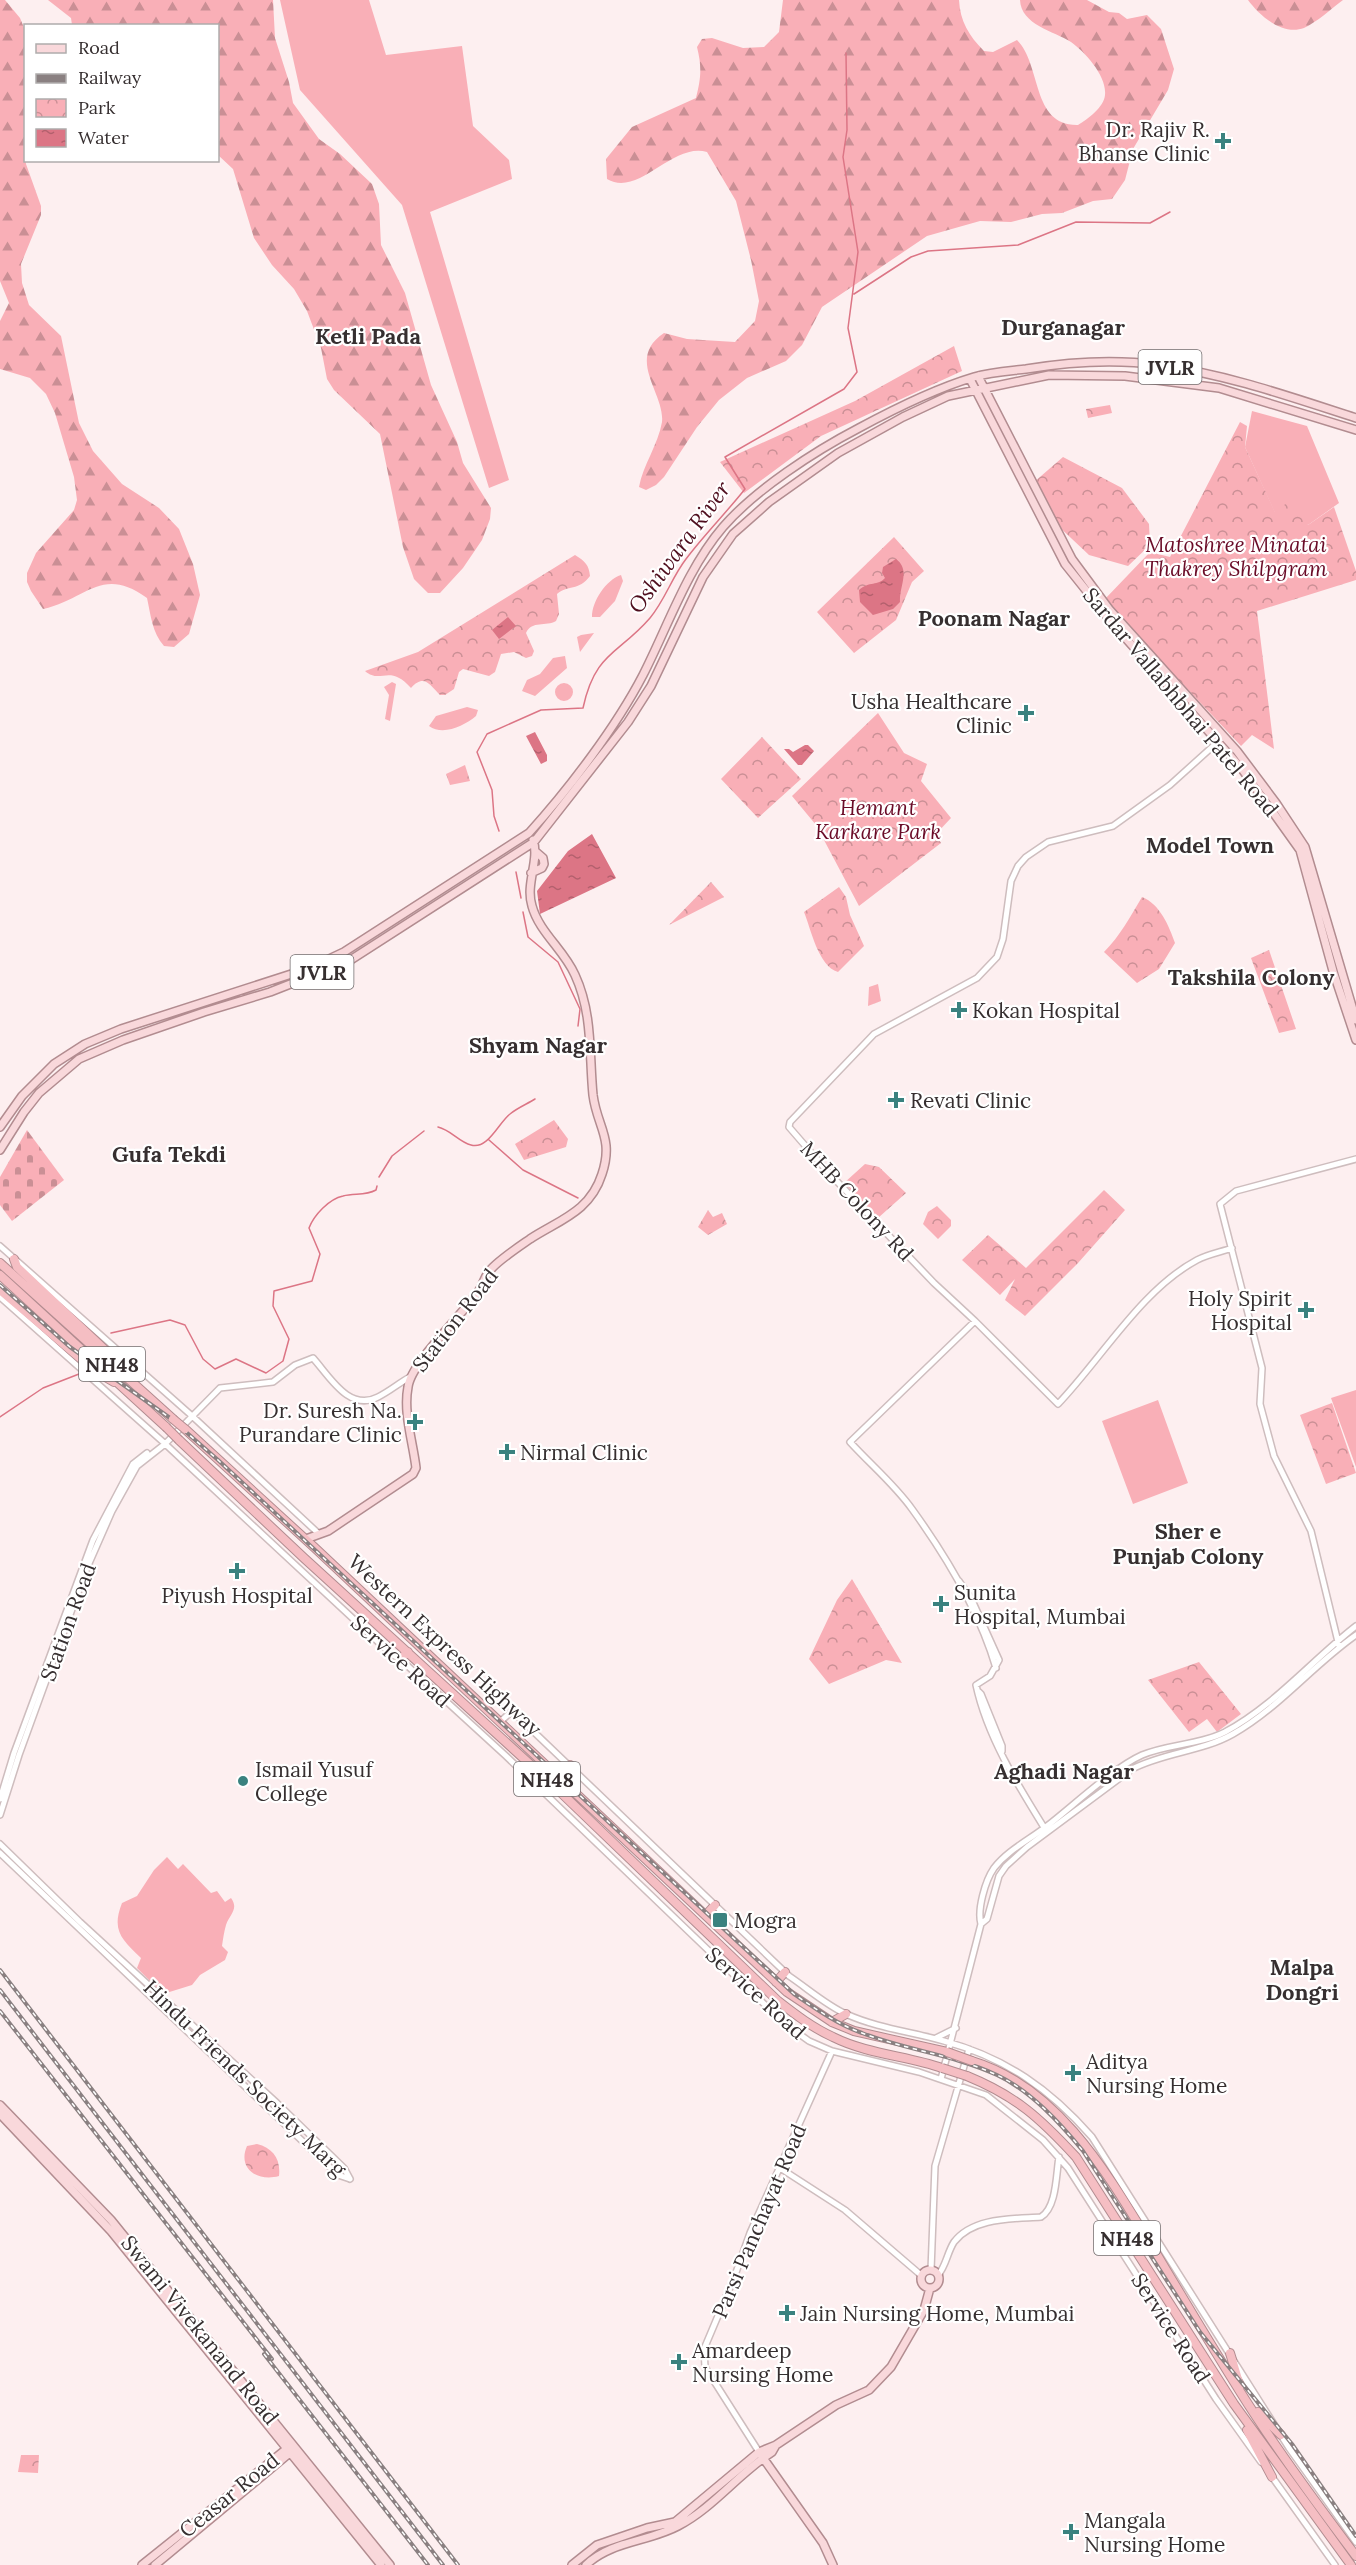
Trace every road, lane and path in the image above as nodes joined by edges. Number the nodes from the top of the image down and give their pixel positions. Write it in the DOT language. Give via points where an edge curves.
graph roads {
  1 [pos="978,376"];
  2 [pos="970,379"];
  3 [pos="978,388"];
  4 [pos="1356,418"];
  5 [pos="1356,430"];
  6 [pos="1221,738"];
  7 [pos="529,833"];
  8 [pos="534,842"];
  9 [pos="536,852"];
  10 [pos="531,873"];
  11 [pos="1356,1020"];
  12 [pos="1356,1040"];
  13 [pos="0,1127"];
  14 [pos="0,1150"];
  15 [pos="1356,1160"];
  16 [pos="0,1246"];
  17 [pos="1232,1248"];
  18 [pos="14,1259"];
  19 [pos="0,1263"];
  20 [pos="0,1275"];
  21 [pos="1,1294"];
  22 [pos="47,1312"];
  23 [pos="975,1321"];
  24 [pos="410,1377"];
  25 [pos="129,1385"];
  26 [pos="189,1417"];
  27 [pos="163,1442"];
  28 [pos="321,1532"];
  29 [pos="306,1539"];
  30 [pos="1356,1626"];
  31 [pos="1356,1635"];
  32 [pos="1338,1644"];
  33 [pos="408,1652"];
  34 [pos="400,1659"];
  35 [pos="501,1721"];
  36 [pos="570,1765"];
  37 [pos="555,1772"];
  38 [pos="0,1799"];
  39 [pos="0,1815"];
  40 [pos="1046,1831"];
  41 [pos="0,1844"];
  42 [pos="0,1853"];
  43 [pos="716,1905"];
  44 [pos="706,1915"];
  45 [pos="785,1972"];
  46 [pos="776,1982"];
  47 [pos="846,2014"];
  48 [pos="832,2022"];
  49 [pos="956,2028"];
  50 [pos="934,2038"];
  51 [pos="952,2043"];
  52 [pos="969,2049"];
  53 [pos="832,2051"];
  54 [pos="941,2079"];
  55 [pos="959,2086"];
  56 [pos="0,2105"];
  57 [pos="0,2114"];
  58 [pos="1059,2157"];
  59 [pos="780,2168"];
  60 [pos="113,2228"];
  61 [pos="931,2270"];
  62 [pos="938,2275"];
  63 [pos="922,2276"];
  64 [pos="930,2288"];
  65 [pos="1230,2353"];
  66 [pos="1242,2396"];
  67 [pos="1234,2404"];
  68 [pos="1281,2435"];
  69 [pos="292,2448"];
  70 [pos="761,2455"];
  71 [pos="1272,2477"];
  72 [pos="1356,2542"];
  73 [pos="1356,2556"];
  74 [pos="143,2565"];
  75 [pos="155,2565"];
  76 [pos="381,2565"];
  77 [pos="390,2565"];
  78 [pos="572,2565"];
  79 [pos="586,2565"];
  80 [pos="833,2565"];
  81 [pos="1335,2565"];
  82 [pos="1351,2565"];
  1 -- 2 [label="main road, JVLR"];
  1 -- 3 [label="main road, Sardar Vallabhbhai Patel Road"];
  1 -- 4 [label="main road, JVLR" via="1044,366 1157,364 1219,376"];
  2 -- 3 [label="main road, Sardar Vallabhbhai Patel Road"];
  2 -- 7 [label="main road, JVLR" via="925,395 831,442 758,494 723,527 693,572 628,701"];
  3 -- 5 [label="main road, JVLR" via="1048,375 1125,376 1219,388"];
  3 -- 6 [label="main road, Sardar Vallabhbhai Patel Road" via="1065,564 1113,624"];
  3 -- 8 [label="main road, JVLR" via="948,396 838,453 766,504 733,534 703,577 651,686 628,722"];
  6 -- 11 [label="main road, Sardar Vallabhbhai Patel Road" via="1276,803 1305,847"];
  6 -- 12 [label="main road, Sardar Vallabhbhai Patel Road" via="1300,850"];
  6 -- 23 [label="street, MHB Colony Rd" via="1170,785 1113,826 1048,842 1026,857 1011,881 1003,939 997,957 987,969 874,1034 790,1122 791,1132 828,1172"];
  7 -- 8 [label="main road"];
  7 -- 13 [label="main road, JVLR" via="344,952 310,968 85,1044 54,1064 22,1096"];
  8 -- 9 [label="main road"];
  8 -- 14 [label="main road, JVLR" via="349,961 79,1059 39,1093"];
  9 -- 10 [label="main road"];
  9 -- 10 [label="main road" via="544,864"];
  10 -- 24 [label="main road, Station Road" via="531,903 536,918 575,974 585,1003 593,1098 607,1140 602,1176 574,1215 530,1239 489,1270 481,1288"];
  15 -- 17 [label="street" via="1227,1196 1220,1204"];
  16 -- 18 [label="street"];
  17 -- 23 [label="street, MHB Colony Rd" via="1199,1259 1177,1273 1123,1324 1058,1404"];
  17 -- 32 [label="street" via="1262,1368 1260,1404 1274,1456 1311,1531"];
  18 -- 25 [label="highway" via="17,1267 122,1366"];
  18 -- 26 [label="street"];
  19 -- 22 [label="highway, Western Express Highway / NH48"];
  20 -- 22 [label="highway, Western Express Highway / NH48"];
  21 -- 25 [label="highway" via="95,1371"];
  21 -- 27 [label="street, Service Road"];
  22 -- 25 [label="highway, Western Express Highway / NH48"];
  23 -- 40 [label="street" via="850,1442 912,1508 959,1581 995,1667 987,1680 977,1684 986,1718"];
  24 -- 26 [label="street, Station Road" via="376,1399 358,1401 349,1398 313,1358 295,1365 273,1382 220,1388"];
  24 -- 28 [label="main road" via="407,1412 416,1471"];
  25 -- 29 [label="highway, Western Express Highway / NH48, bridge" via="173,1419"];
  25 -- 33 [label="highway, Western Express Highway / NH48, bridge" via="179,1440"];
  26 -- 27 [label="street, Station Road"];
  26 -- 28 [label="street"];
  27 -- 34 [label="street, Service Road"];
  27 -- 38 [label="street, Station Road" via="134,1464 93,1540"];
  27 -- 39 [label="street, Station Road" via="137,1466 97,1544"];
  28 -- 29 [label="main road"];
  29 -- 35 [label="highway, Western Express Highway / NH48"];
  30 -- 32 [label="street"];
  31 -- 32 [label="street"];
  32 -- 40 [label="street" via="1246,1725 1222,1740 1150,1760 1132,1769"];
  33 -- 34 [label="highway"];
  33 -- 67 [label="highway, Western Express Highway / NH48, bridge" via="778,2001 805,2022 870,2050 967,2076 1000,2090 1044,2123 1076,2157"];
  34 -- 53 [label="street, Service Road" via="767,2008 809,2041"];
  35 -- 36 [label="street" via="512,1710"];
  35 -- 37 [label="highway, Western Express Highway / NH48"];
  36 -- 37 [label="highway"];
  36 -- 43 [label="street"];
  37 -- 44 [label="highway, Western Express Highway / NH48"];
  40 -- 49 [label="street" via="999,1876 987,1919 981,1924"];
  41 -- 42 [label="street, Hindu Friends Society Marg" via="277,2103 344,2168 350,2179 338,2175"];
  43 -- 44 [label="highway"];
  43 -- 45 [label="street"];
  44 -- 46 [label="highway, Western Express Highway / NH48"];
  45 -- 46 [label="highway"];
  45 -- 47 [label="street"];
  46 -- 48 [label="highway, Western Express Highway / NH48"];
  47 -- 48 [label="highway"];
  47 -- 50 [label="street"];
  48 -- 66 [label="highway, Western Express Highway / NH48, bridge" via="874,2037 947,2052 992,2067 1029,2091 1073,2130 1114,2185"];
  49 -- 50 [label="street"];
  49 -- 51 [label="street"];
  50 -- 51 [label="street"];
  51 -- 52 [label="street"];
  51 -- 54 [label="street"];
  52 -- 55 [label="street"];
  52 -- 65 [label="street" via="1024,2075 1048,2092 1092,2137"];
  53 -- 54 [label="street, Service Road"];
  53 -- 59 [label="street, Parsi Panchayat Road"];
  54 -- 55 [label="street, Service Road"];
  55 -- 58 [label="street, Service Road" via="986,2095"];
  55 -- 61 [label="street" via="935,2166"];
  56 -- 60 [label="main road, Swami Vivekanand Road" via="65,2170"];
  57 -- 60 [label="main road, Swami Vivekanand Road"];
  58 -- 62 [label="street" via="1046,2214 967,2230 952,2245"];
  58 -- 71 [label="street, Service Road" via="1216,2399"];
  59 -- 63 [label="street" via="845,2210"];
  59 -- 70 [label="street, Parsi Panchayat Road" via="704,2349 705,2367"];
  60 -- 69 [label="main road, Swami Vivekanand Road"];
  61 -- 62 [label="main road"];
  61 -- 63 [label="main road"];
  62 -- 64 [label="main road" via="937,2284"];
  63 -- 64 [label="main road" via="922,2284"];
  64 -- 70 [label="main road" via="924,2310 897,2358 869,2390 836,2405 776,2445 772,2452"];
  65 -- 66 [label="highway"];
  65 -- 68 [label="street"];
  66 -- 68 [label="highway"];
  66 -- 73 [label="highway, NH48"];
  67 -- 71 [label="highway"];
  67 -- 82 [label="highway, NH48"];
  68 -- 72 [label="street"];
  69 -- 74 [label="main road, Ceasar Road"];
  69 -- 75 [label="main road, Ceasar Road"];
  69 -- 76 [label="main road, Swami Vivekanand Road"];
  69 -- 77 [label="main road, Swami Vivekanand Road"];
  70 -- 78 [label="main road" via="675,2522 597,2545"];
  70 -- 79 [label="main road" via="712,2502 678,2526 602,2552"];
  70 -- 80 [label="main road" via="823,2543"];
  71 -- 81 [label="street, Service Road"];
}
